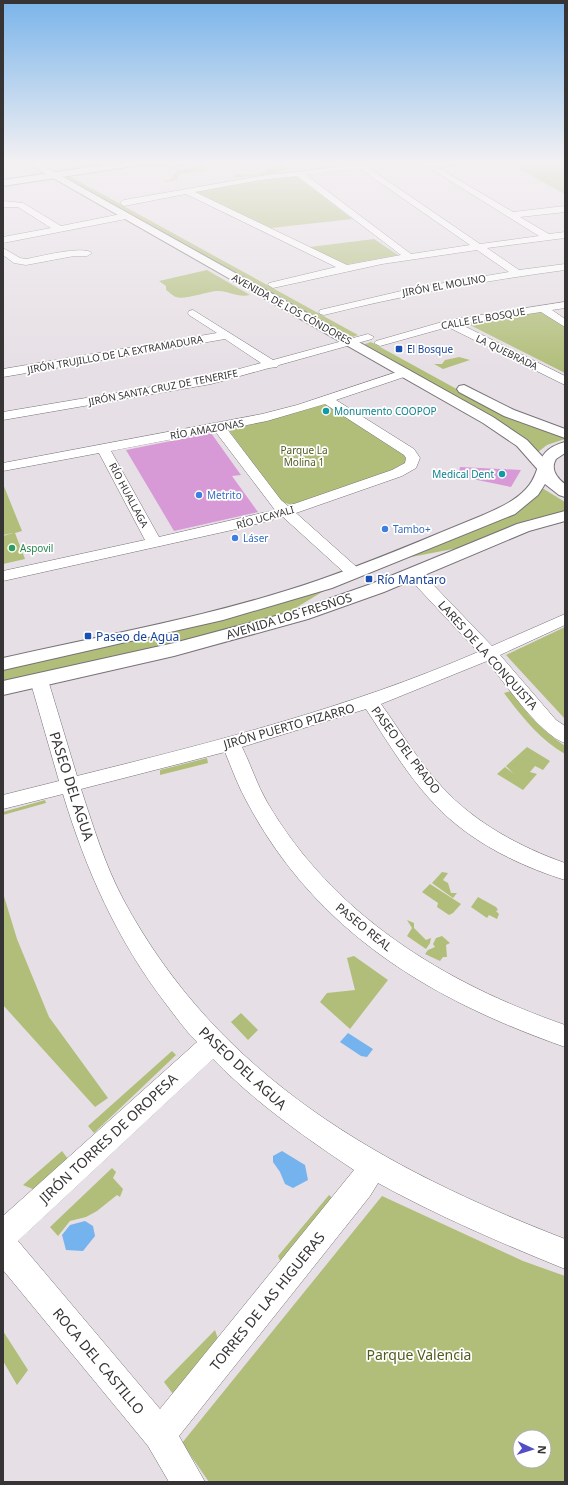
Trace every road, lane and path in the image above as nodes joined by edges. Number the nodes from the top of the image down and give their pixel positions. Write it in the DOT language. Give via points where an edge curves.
graph roads {
  1 [pos="47,231"];
  2 [pos="153,231"];
  3 [pos="175,231"];
  4 [pos="268,231"];
  5 [pos="375,231"];
  6 [pos="457,231"];
  7 [pos="538,231"];
  8 [pos="565,235"];
  9 [pos="549,238"];
  10 [pos="3,240"];
  11 [pos="480,247"];
  12 [pos="3,251"];
  13 [pos="87,253"];
  14 [pos="408,256"];
  15 [pos="565,267"];
  16 [pos="342,268"];
  17 [pos="517,273"];
  18 [pos="273,285"];
  19 [pos="286,292"];
  20 [pos="565,305"];
  21 [pos="313,306"];
  22 [pos="542,308"];
  23 [pos="324,312"];
  24 [pos="193,313"];
  25 [pos="337,319"];
  26 [pos="449,323"];
  27 [pos="565,324"];
  28 [pos="355,330"];
  29 [pos="227,335"];
  30 [pos="368,337"];
  31 [pos="351,342"];
  32 [pos="380,343"];
  33 [pos="393,350"];
  34 [pos="273,364"];
  35 [pos="3,373"];
  36 [pos="406,373"];
  37 [pos="565,381"];
  38 [pos="454,384"];
  39 [pos="325,399"];
  40 [pos="3,416"];
  41 [pos="220,426"];
  42 [pos="565,434"];
  43 [pos="565,447"];
  44 [pos="103,448"];
  45 [pos="3,467"];
  46 [pos="545,470"];
  47 [pos="565,492"];
  48 [pos="285,512"];
  49 [pos="565,516"];
  50 [pos="154,543"];
  51 [pos="354,573"];
  52 [pos="413,573"];
  53 [pos="3,576"];
  54 [pos="565,619"];
  55 [pos="490,654"];
  56 [pos="3,664"];
  57 [pos="39,680"];
  58 [pos="3,688"];
  59 [pos="370,702"];
  60 [pos="565,736"];
  61 [pos="231,743"];
  62 [pos="71,784"];
  63 [pos="3,802"];
  64 [pos="565,872"];
  65 [pos="565,1036"];
  66 [pos="213,1042"];
  67 [pos="372,1167"];
  68 [pos="3,1234"];
  69 [pos="3,1245"];
  70 [pos="565,1254"];
  71 [pos="160,1434"];
  72 [pos="188,1482"];
  1 -- 10 [label="street"];
  2 -- 31 [label="street, AVENIDA DE LOS CÓNDORES"];
  3 -- 18 [label="street, AVENIDA DE LOS CÓNDORES"];
  4 -- 16 [label="street"];
  5 -- 14 [label="street"];
  6 -- 11 [label="street"];
  7 -- 9 [label="street"];
  8 -- 9 [label="street"];
  9 -- 11 [label="street"];
  11 -- 14 [label="street"];
  11 -- 17 [label="street"];
  12 -- 13 [label="street" via="18,261 26,262"];
  14 -- 16 [label="street"];
  15 -- 17 [label="street, JIRÓN EL MOLINO"];
  16 -- 18 [label="street"];
  17 -- 23 [label="street, JIRÓN EL MOLINO" via="413,289"];
  18 -- 19 [label="street, AVENIDA DE LOS CÓNDORES"];
  20 -- 22 [label="street, CALLE EL BOSQUE"];
  21 -- 23 [label="street, AVENIDA DE LOS CÓNDORES"];
  22 -- 26 [label="street, CALLE EL BOSQUE"];
  22 -- 27 [label="street"];
  23 -- 25 [label="street, AVENIDA DE LOS CÓNDORES"];
  24 -- 29 [label="street"];
  26 -- 32 [label="street, CALLE EL BOSQUE"];
  26 -- 37 [label="street, LA QUEBRADA"];
  28 -- 30 [label="street, AVENIDA DE LOS CÓNDORES"];
  29 -- 34 [label="street"];
  29 -- 35 [label="street, JIRÓN TRUJILLO DE LA EXTRAMADURA"];
  30 -- 31 [label="street, JIRÓN SANTA CRUZ DE TENERIFE"];
  30 -- 32 [label="street, AVENIDA DE LOS CÓNDORES"];
  31 -- 34 [label="street, JIRÓN SANTA CRUZ DE TENERIFE"];
  31 -- 36 [label="street, AVENIDA DE LOS CÓNDORES"];
  32 -- 33 [label="street, AVENIDA DE LOS CÓNDORES"];
  34 -- 40 [label="street, JIRÓN SANTA CRUZ DE TENERIFE" via="211,380"];
  36 -- 39 [label="street, RÍO AMAZONAS"];
  36 -- 46 [label="street, AVENIDA DE LOS CÓNDORES" via="506,430 526,447"];
  38 -- 42 [label="street" via="509,413"];
  39 -- 41 [label="street, RÍO AMAZONAS" via="277,415"];
  39 -- 48 [label="street, RÍO UCAYALI" via="409,452 413,462 397,473"];
  41 -- 44 [label="street, RÍO AMAZONAS"];
  41 -- 48 [label="street" via="248,467"];
  43 -- 46 [label="street, AVENIDA LOS FRESNOS" via="547,458"];
  44 -- 45 [label="street, RÍO AMAZONAS"];
  44 -- 50 [label="street, RÍO HUALLAGA"];
  46 -- 47 [label="street, AVENIDA DE LOS CÓNDORES" via="555,484"];
  46 -- 51 [label="street, AVENIDA LOS FRESNOS" via="532,492 509,510"];
  48 -- 50 [label="street, RÍO UCAYALI" via="199,535"];
  48 -- 51 [label="street"];
  49 -- 52 [label="street, AVENIDA LOS FRESNOS" via="511,532"];
  50 -- 53 [label="street, RÍO UCAYALI"];
  51 -- 56 [label="street, AVENIDA LOS FRESNOS" via="251,607"];
  52 -- 55 [label="street, LARES DE LA CONQUISTA"];
  52 -- 57 [label="street, AVENIDA LOS FRESNOS" via="287,619"];
  54 -- 55 [label="street, JIRÓN PUERTO PIZARRO"];
  55 -- 59 [label="street, JIRÓN PUERTO PIZARRO"];
  55 -- 60 [label="street, LARES DE LA CONQUISTA" via="549,724"];
  57 -- 58 [label="street, AVENIDA LOS FRESNOS"];
  57 -- 62 [label="street, PASEO DEL AGUA"];
  59 -- 61 [label="street, JIRÓN PUERTO PIZARRO"];
  59 -- 64 [label="street, PASEO DEL PRADO" via="421,775 455,811 500,843"];
  61 -- 62 [label="street, JIRÓN PUERTO PIZARRO"];
  61 -- 65 [label="street, PASEO REAL" via="260,807 277,834 296,861 343,913 389,949 436,979 514,1018"];
  62 -- 63 [label="street, JIRÓN PUERTO PIZARRO"];
  62 -- 66 [label="street, PASEO DEL AGUA" via="100,872 132,937 174,998"];
  66 -- 67 [label="street, PASEO DEL AGUA" via="262,1089 292,1113"];
  66 -- 68 [label="street, JIRÓN TORRES DE OROPESA"];
  67 -- 70 [label="street, PASEO DEL AGUA" via="456,1211"];
  67 -- 71 [label="street, TORRES DE LAS HIGUERAS" via="360,1186"];
  69 -- 71 [label="street, ROCA DEL CASTILLO"];
  71 -- 72 [label="street, ROCA DEL CASTILLO"];
}
